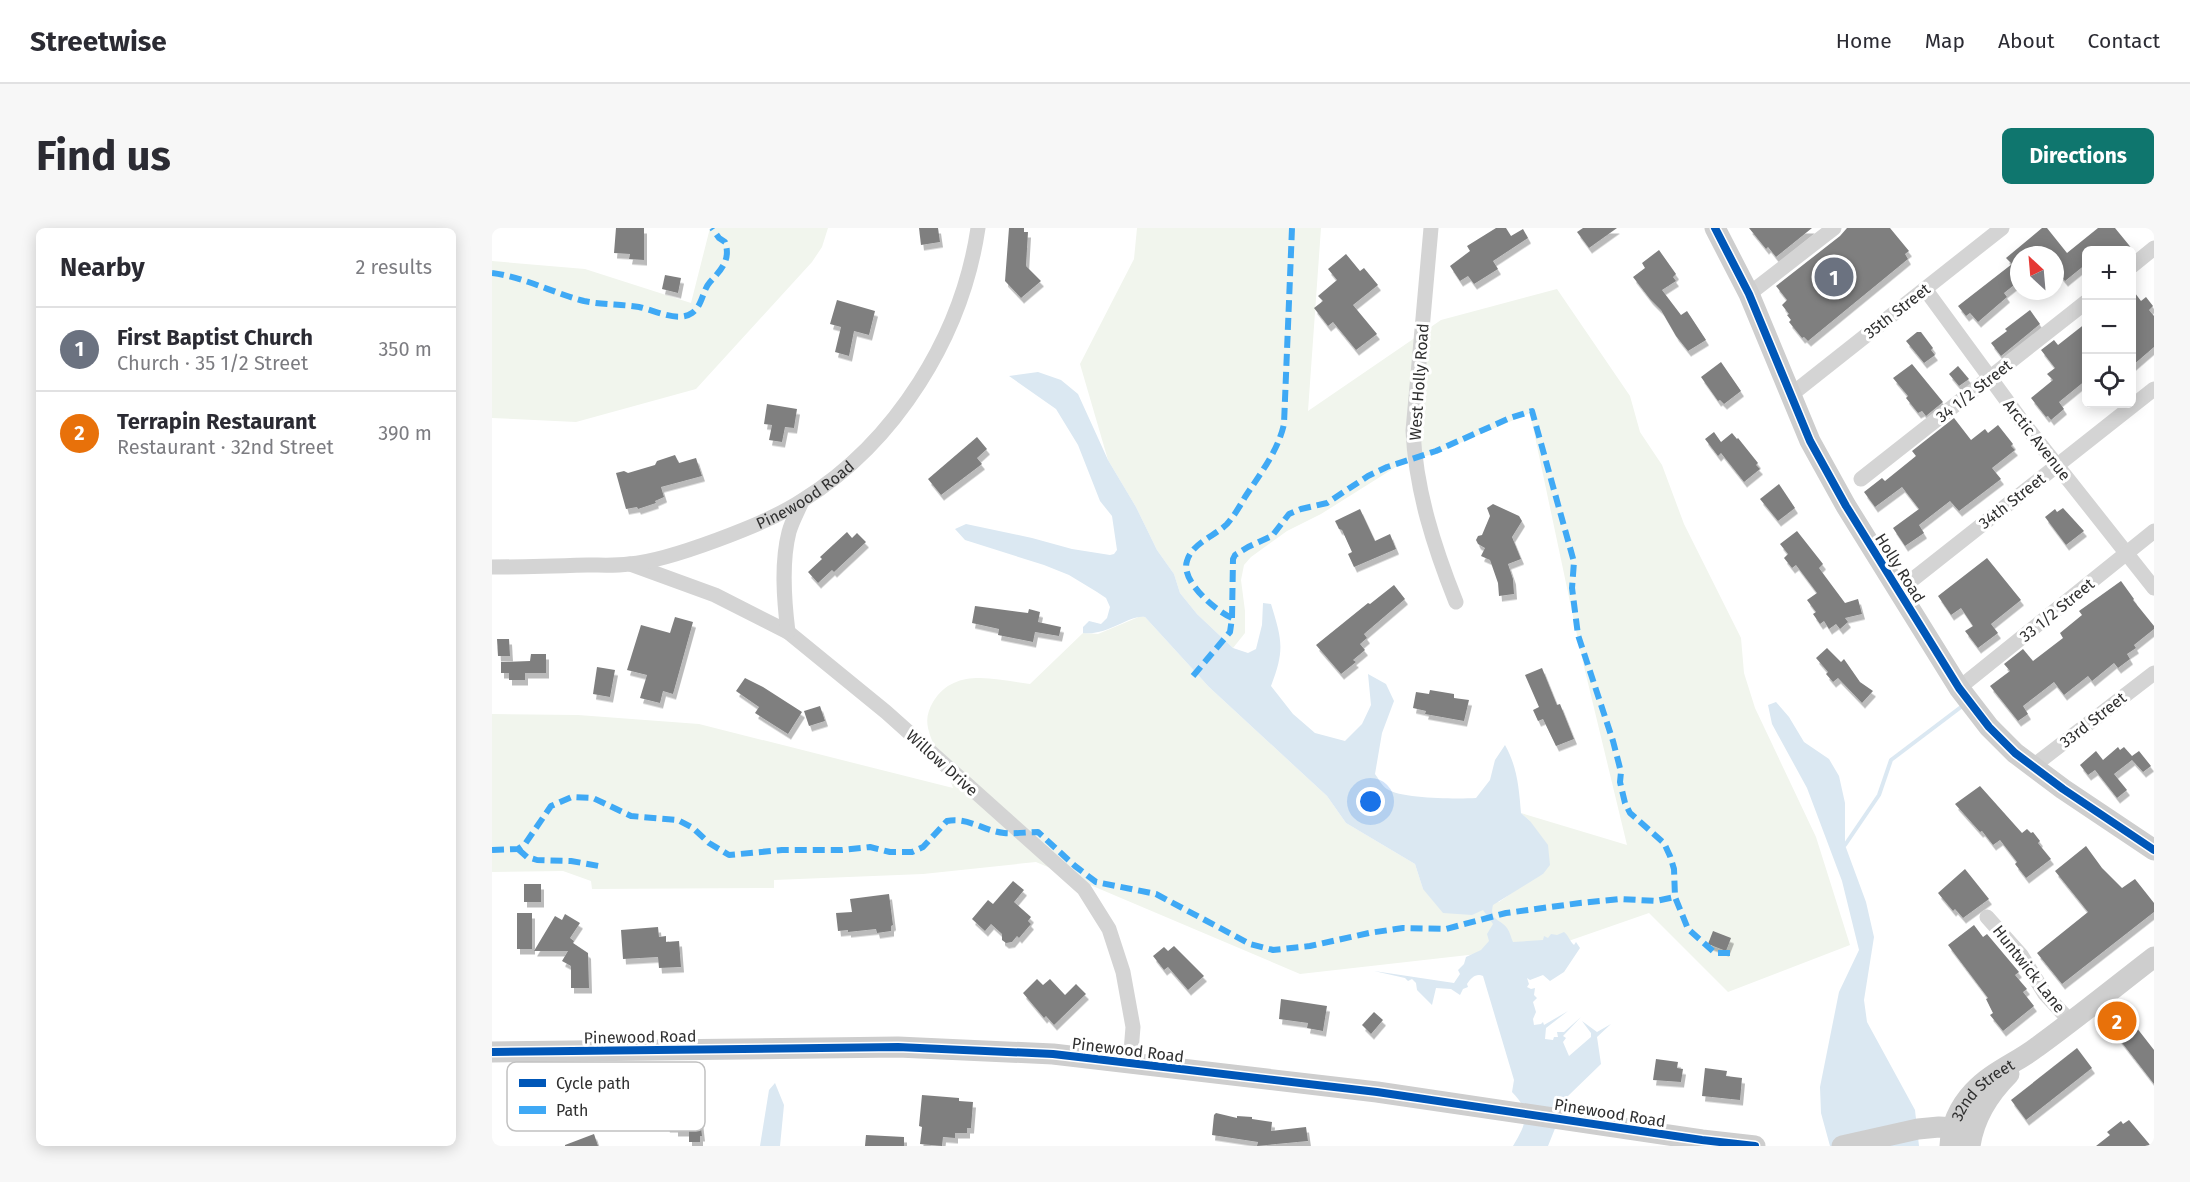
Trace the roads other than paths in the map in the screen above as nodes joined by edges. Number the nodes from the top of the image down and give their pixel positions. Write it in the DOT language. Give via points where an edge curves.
graph roads {
  1 [pos="978,228"];
  2 [pos="1431,228"];
  3 [pos="1715,228"];
  4 [pos="1834,228"];
  5 [pos="2002,228"];
  6 [pos="2154,248"];
  7 [pos="2136,263"];
  8 [pos="1925,289"];
  9 [pos="1749,294"];
  10 [pos="2082,305"];
  11 [pos="1991,379"];
  12 [pos="2154,389"];
  13 [pos="1792,394"];
  14 [pos="2057,466"];
  15 [pos="1860,479"];
  16 [pos="802,501"];
  17 [pos="2154,531"];
  18 [pos="2126,553"];
  19 [pos="630,564"];
  20 [pos="492,567"];
  21 [pos="2154,588"];
  22 [pos="1898,591"];
  23 [pos="1456,602"];
  24 [pos="788,632"];
  25 [pos="2154,673"];
  26 [pos="1959,688"];
  27 [pos="2032,767"];
  28 [pos="2154,850"];
  29 [pos="1987,917"];
  30 [pos="2154,957"];
  31 [pos="2071,1022"];
  32 [pos="492,1052"];
  33 [pos="1130,1064"];
  34 [pos="1961,1137"];
  35 [pos="1755,1146"];
  36 [pos="1842,1146"];
  1 -- 16 [label="street, Pinewood Road" via="959,300 939,348 903,407 861,455"];
  2 -- 23 [label="street, West Holly Road" via="1414,457 1435,545"];
  3 -- 9 [label="street, Holly Road"];
  4 -- 9 [label="street"];
  5 -- 8 [label="street, 35th Street"];
  6 -- 7 [label="street"];
  8 -- 11 [label="street, Arctic Avenue"];
  8 -- 13 [label="street, 35th Street"];
  9 -- 13 [label="street, Holly Road"];
  10 -- 11 [label="street, 34 1/2 Street"];
  11 -- 14 [label="street, Arctic Avenue"];
  11 -- 15 [label="street, 34 1/2 Street"];
  12 -- 14 [label="street, 34th Street"];
  13 -- 22 [label="street, Holly Road" via="1810,441"];
  14 -- 18 [label="street, Arctic Avenue"];
  14 -- 22 [label="street, 34th Street"];
  16 -- 19 [label="street, Pinewood Road" via="707,544"];
  16 -- 24 [label="street" via="789,532 785,564"];
  17 -- 18 [label="street, 33 1/2 Street"];
  18 -- 21 [label="street, Arctic Avenue"];
  18 -- 26 [label="street, 33 1/2 Street"];
  19 -- 20 [label="street, Pinewood Road"];
  19 -- 24 [label="street, Willow Drive" via="715,595"];
  22 -- 26 [label="street, Holly Road"];
  24 -- 33 [label="street, Willow Drive" via="886,712 1084,889 1109,929 1123,972 1133,1027"];
  25 -- 27 [label="street, 33rd Street"];
  26 -- 27 [label="street, Holly Road" via="2000,739"];
  27 -- 28 [label="street, Holly Road"];
  29 -- 31 [label="street, Huntwick Lane"];
  30 -- 31 [label="street, 32nd Street"];
  31 -- 34 [label="street, 32nd Street" via="2034,1050 1993,1092"];
  32 -- 33 [label="street, Pinewood Road" via="898,1047 1053,1054"];
  33 -- 35 [label="street, Pinewood Road" via="1377,1092"];
  34 -- 36 [label="street" via="1918,1129"];
}
